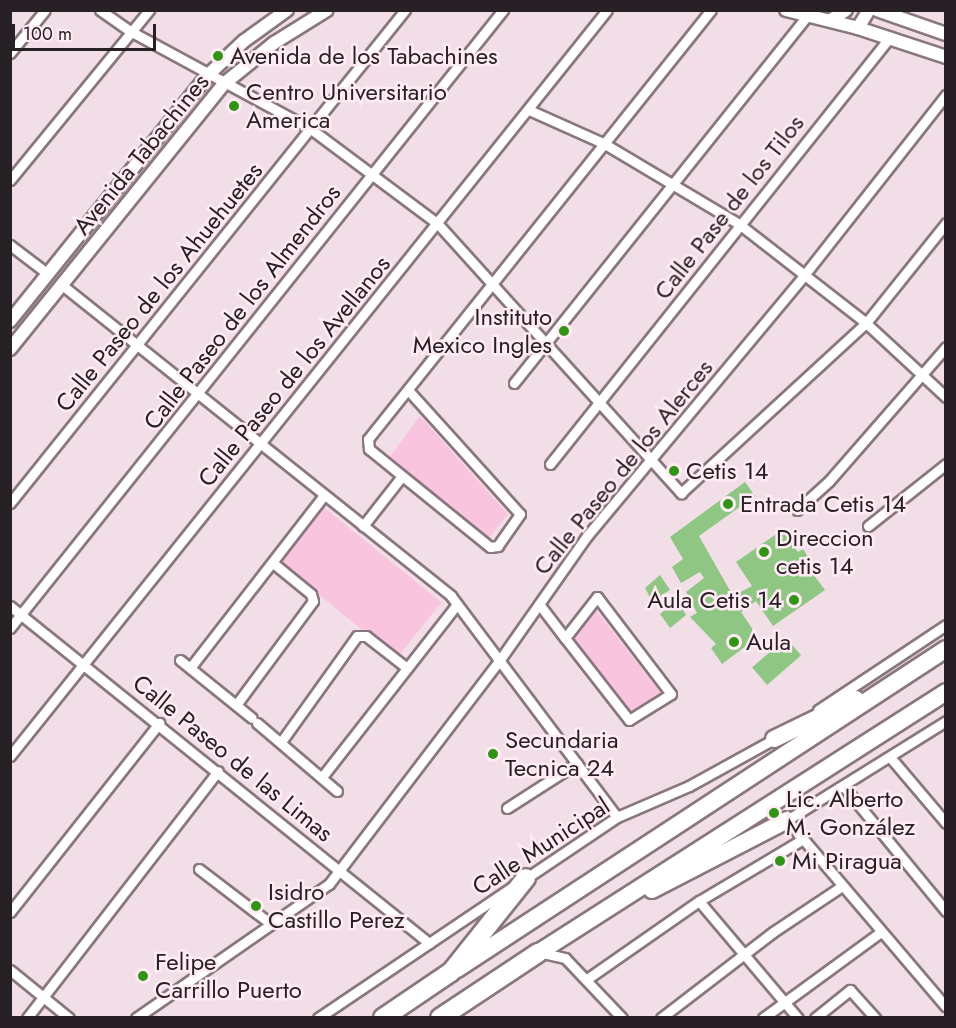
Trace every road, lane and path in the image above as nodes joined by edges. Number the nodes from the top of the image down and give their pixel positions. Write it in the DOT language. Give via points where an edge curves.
graph roads {
  1 [pos="45,10"];
  2 [pos="100,10"];
  3 [pos="149,10"];
  4 [pos="287,10"];
  5 [pos="327,10"];
  6 [pos="405,10"];
  7 [pos="503,10"];
  8 [pos="607,10"];
  9 [pos="711,10"];
  10 [pos="786,10"];
  11 [pos="846,10"];
  12 [pos="869,10"];
  13 [pos="877,10"];
  14 [pos="808,15"];
  15 [pos="908,15"];
  16 [pos="831,20"];
  17 [pos="858,28"];
  18 [pos="130,31"];
  19 [pos="945,34"];
  20 [pos="890,37"];
  21 [pos="10,53"];
  22 [pos="945,57"];
  23 [pos="208,75"];
  24 [pos="225,83"];
  25 [pos="945,95"];
  26 [pos="529,110"];
  27 [pos="311,129"];
  28 [pos="603,143"];
  29 [pos="374,173"];
  30 [pos="10,180"];
  31 [pos="674,182"];
  32 [pos="945,223"];
  33 [pos="438,224"];
  34 [pos="739,224"];
  35 [pos="10,244"];
  36 [pos="48,274"];
  37 [pos="805,274"];
  38 [pos="491,282"];
  39 [pos="62,285"];
  40 [pos="10,321"];
  41 [pos="866,323"];
  42 [pos="547,342"];
  43 [pos="137,346"];
  44 [pos="945,346"];
  45 [pos="10,349"];
  46 [pos="922,376"];
  47 [pos="514,383"];
  48 [pos="408,390"];
  49 [pos="198,394"];
  50 [pos="945,397"];
  51 [pos="600,402"];
  52 [pos="261,444"];
  53 [pos="652,459"];
  54 [pos="550,464"];
  55 [pos="945,464"];
  56 [pos="402,476"];
  57 [pos="324,495"];
  58 [pos="10,503"];
  59 [pos="797,510"];
  60 [pos="363,526"];
  61 [pos="868,526"];
  62 [pos="273,563"];
  63 [pos="457,604"];
  64 [pos="539,604"];
  65 [pos="10,606"];
  66 [pos="21,615"];
  67 [pos="945,625"];
  68 [pos="10,628"];
  69 [pos="565,638"];
  70 [pos="945,648"];
  71 [pos="180,660"];
  72 [pos="499,661"];
  73 [pos="85,663"];
  74 [pos="190,668"];
  75 [pos="407,668"];
  76 [pos="945,692"];
  77 [pos="236,705"];
  78 [pos="159,723"];
  79 [pos="944,725"];
  80 [pos="774,739"];
  81 [pos="281,742"];
  82 [pos="10,756"];
  83 [pos="890,757"];
  84 [pos="577,763"];
  85 [pos="218,771"];
  86 [pos="322,777"];
  87 [pos="844,787"];
  88 [pos="337,791"];
  89 [pos="507,808"];
  90 [pos="617,817"];
  91 [pos="787,820"];
  92 [pos="945,823"];
  93 [pos="803,839"];
  94 [pos="199,868"];
  95 [pos="340,870"];
  96 [pos="526,878"];
  97 [pos="842,886"];
  98 [pos="699,901"];
  99 [pos="612,904"];
  100 [pos="945,910"];
  101 [pos="10,912"];
  102 [pos="271,924"];
  103 [pos="881,932"];
  104 [pos="429,943"];
  105 [pos="538,953"];
  106 [pos="744,954"];
  107 [pos="10,970"];
  108 [pos="451,972"];
  109 [pos="587,979"];
  110 [pos="43,997"];
  111 [pos="784,1001"];
  112 [pos="945,1007"];
  113 [pos="27,1017"];
  114 [pos="69,1017"];
  115 [pos="136,1017"];
  116 [pos="318,1017"];
  117 [pos="383,1017"];
  118 [pos="440,1017"];
  119 [pos="622,1017"];
  120 [pos="661,1017"];
  121 [pos="763,1017"];
  122 [pos="798,1017"];
  123 [pos="814,1017"];
  124 [pos="875,1017"];
  1 -- 21 [label="street"];
  2 -- 18 [label="street"];
  3 -- 18 [label="street"];
  4 -- 23 [label="street, Avenida Tabachines" via="244,41"];
  5 -- 24 [label="street, Avenida Tabachines" via="274,43"];
  6 -- 27 [label="street, Calle Paseo de los Ahuehuetes"];
  7 -- 29 [label="street, Calle Paseo de los Almendros"];
  8 -- 26 [label="street, Calle Paseo de los Avellanos"];
  9 -- 28 [label="street"];
  10 -- 14 [label="street"];
  11 -- 16 [label="street"];
  12 -- 17 [label="street"];
  13 -- 15 [label="street"];
  14 -- 16 [label="street"];
  14 -- 31 [label="street"];
  15 -- 19 [label="street"];
  16 -- 17 [label="street"];
  17 -- 20 [label="street"];
  18 -- 23 [label="street"];
  18 -- 30 [label="street"];
  20 -- 22 [label="street"];
  20 -- 34 [label="street, Calle Pase de los Tilos"];
  23 -- 24 [label="street"];
  23 -- 36 [label="street, Avenida Tabachines"];
  24 -- 27 [label="street"];
  24 -- 39 [label="street, Avenida Tabachines"];
  25 -- 37 [label="street, Calle Paseo de los Alerces"];
  26 -- 28 [label="street"];
  26 -- 33 [label="street, Calle Paseo de los Avellanos"];
  27 -- 29 [label="street"];
  27 -- 43 [label="street, Calle Paseo de los Ahuehuetes"];
  28 -- 31 [label="street"];
  28 -- 38 [label="street"];
  29 -- 33 [label="street"];
  29 -- 49 [label="street, Calle Paseo de los Almendros"];
  31 -- 34 [label="street"];
  31 -- 42 [label="street"];
  32 -- 41 [label="street"];
  33 -- 38 [label="street"];
  33 -- 52 [label="street, Calle Paseo de los Avellanos"];
  34 -- 37 [label="street"];
  34 -- 51 [label="street, Calle Pase de los Tilos"];
  35 -- 36 [label="street"];
  36 -- 40 [label="street, Avenida Tabachines"];
  37 -- 41 [label="street"];
  37 -- 53 [label="street, Calle Paseo de los Alerces"];
  38 -- 42 [label="street"];
  38 -- 48 [label="street"];
  39 -- 43 [label="street"];
  39 -- 45 [label="street, Avenida Tabachines"];
  41 -- 46 [label="street"];
  41 -- 53 [label="street" via="681,493"];
  42 -- 47 [label="street"];
  42 -- 51 [label="street"];
  43 -- 49 [label="street"];
  43 -- 58 [label="street, Calle Paseo de los Ahuehuetes"];
  44 -- 46 [label="street"];
  46 -- 50 [label="street"];
  46 -- 59 [label="street"];
  48 -- 56 [label="street" via="366,444"];
  48 -- 56 [label="street" via="517,509 520,519 498,546 490,547"];
  49 -- 52 [label="street"];
  49 -- 66 [label="street, Calle Paseo de los Almendros"];
  51 -- 53 [label="street"];
  51 -- 54 [label="street, Calle Pase de los Tilos"];
  52 -- 57 [label="street"];
  52 -- 73 [label="street, Calle Paseo de los Avellanos"];
  53 -- 64 [label="street, Calle Paseo de los Alerces" via="587,536"];
  55 -- 61 [label="street"];
  56 -- 60 [label="street"];
  57 -- 60 [label="street"];
  57 -- 62 [label="street"];
  60 -- 63 [label="street"];
  62 -- 74 [label="street"];
  62 -- 77 [label="street" via="314,598"];
  63 -- 72 [label="street"];
  63 -- 75 [label="street"];
  64 -- 69 [label="street"];
  64 -- 72 [label="street, Calle Paseo de los Alerces"];
  65 -- 66 [label="street, Calle Paseo de las Limas"];
  66 -- 68 [label="street, Calle Paseo de los Almendros"];
  66 -- 73 [label="street, Calle Paseo de las Limas"];
  67 -- 80 [label="street, Calle Municipal"];
  69 -- 69 [label="street" via="629,720 671,694 597,597"];
  70 -- 80 [label="highway" via="811,724"];
  70 -- 108 [label="highway" via="787,756"];
  71 -- 74 [label="street"];
  72 -- 84 [label="street"];
  72 -- 95 [label="street, Calle Paseo de los Alerces"];
  73 -- 78 [label="street, Calle Paseo de las Limas"];
  73 -- 82 [label="street, Calle Paseo de los Avellanos"];
  74 -- 77 [label="street"];
  75 -- 81 [label="street" via="366,636 357,636"];
  75 -- 86 [label="street"];
  76 -- 99 [label="highway"];
  77 -- 81 [label="street"];
  78 -- 85 [label="street, Calle Paseo de las Limas"];
  78 -- 101 [label="street"];
  79 -- 83 [label="street"];
  80 -- 90 [label="street, Calle Municipal" via="689,786"];
  81 -- 86 [label="street"];
  83 -- 87 [label="street"];
  83 -- 92 [label="street"];
  84 -- 89 [label="street"];
  84 -- 90 [label="street"];
  85 -- 95 [label="street, Calle Paseo de las Limas"];
  85 -- 110 [label="street"];
  86 -- 88 [label="street"];
  87 -- 91 [label="street"];
  87 -- 100 [label="street"];
  90 -- 96 [label="street, Calle Municipal"];
  91 -- 93 [label="street"];
  91 -- 99 [label="highway" via="635,898"];
  93 -- 97 [label="street"];
  93 -- 98 [label="street"];
  94 -- 102 [label="street"];
  95 -- 102 [label="street, Calle Paseo de los Alerces" via="329,884"];
  95 -- 104 [label="street, Calle Paseo de las Limas"];
  96 -- 104 [label="street, Calle Municipal"];
  96 -- 108 [label="highway"];
  97 -- 103 [label="street"];
  97 -- 106 [label="street"];
  98 -- 106 [label="street"];
  98 -- 109 [label="street"];
  99 -- 105 [label="highway"];
  102 -- 115 [label="street, Calle Paseo de los Alerces"];
  103 -- 111 [label="street"];
  103 -- 112 [label="street"];
  104 -- 116 [label="street, Calle Municipal"];
  105 -- 109 [label="street" via="564,958"];
  105 -- 118 [label="highway"];
  106 -- 111 [label="street"];
  106 -- 120 [label="street"];
  107 -- 110 [label="street"];
  108 -- 117 [label="highway"];
  109 -- 119 [label="street"];
  110 -- 113 [label="street"];
  110 -- 114 [label="street"];
  111 -- 121 [label="street"];
  111 -- 122 [label="street"];
  123 -- 124 [label="street" via="850,990"];
}
